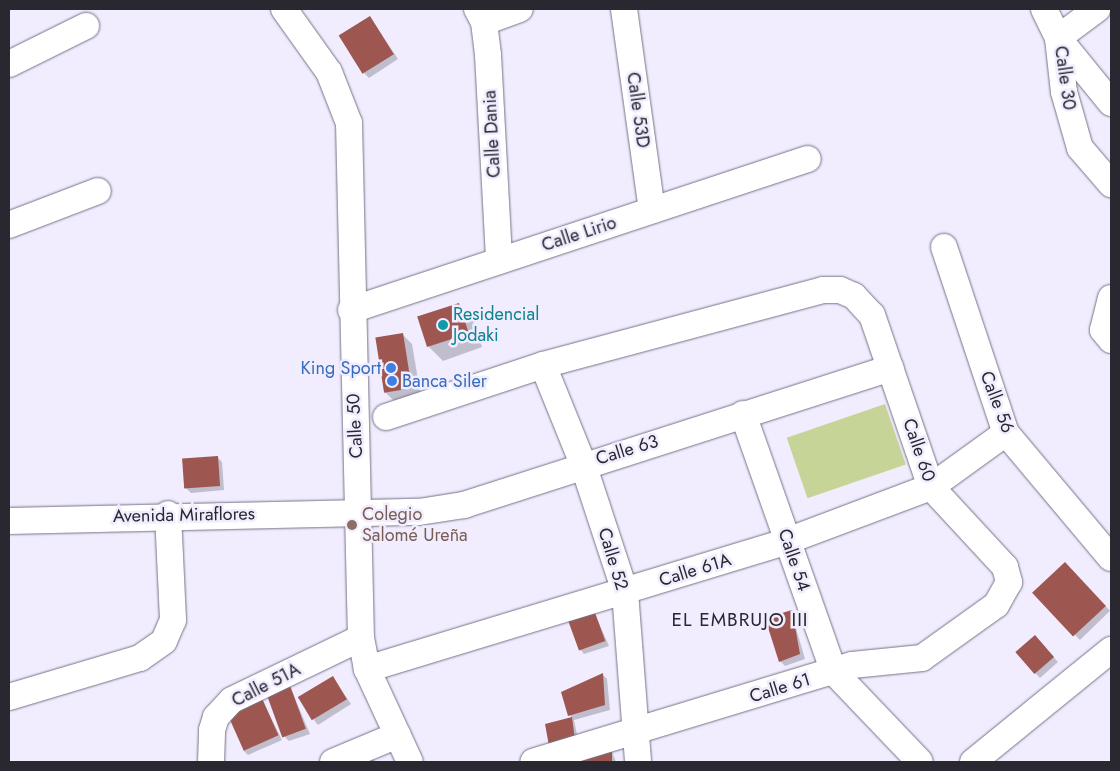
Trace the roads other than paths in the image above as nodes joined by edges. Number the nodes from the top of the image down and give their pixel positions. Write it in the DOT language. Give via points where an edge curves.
graph roads {
  1 [pos="284,9"];
  2 [pos="520,9"];
  3 [pos="624,9"];
  4 [pos="1044,9"];
  5 [pos="1097,9"];
  6 [pos="480,15"];
  7 [pos="86,26"];
  8 [pos="1058,38"];
  9 [pos="9,64"];
  10 [pos="1111,103"];
  11 [pos="808,159"];
  12 [pos="1111,184"];
  13 [pos="98,191"];
  14 [pos="652,210"];
  15 [pos="9,225"];
  16 [pos="944,247"];
  17 [pos="499,261"];
  18 [pos="1111,298"];
  19 [pos="351,310"];
  20 [pos="1111,340"];
  21 [pos="543,365"];
  22 [pos="891,368"];
  23 [pos="743,414"];
  24 [pos="386,417"];
  25 [pos="1006,433"];
  26 [pos="583,464"];
  27 [pos="931,487"];
  28 [pos="360,512"];
  29 [pos="168,514"];
  30 [pos="9,521"];
  31 [pos="787,541"];
  32 [pos="1111,558"];
  33 [pos="1007,588"];
  34 [pos="625,592"];
  35 [pos="361,638"];
  36 [pos="1111,650"];
  37 [pos="367,669"];
  38 [pos="834,672"];
  39 [pos="9,697"];
  40 [pos="637,731"];
  41 [pos="398,735"];
  42 [pos="211,762"];
  43 [pos="332,762"];
  44 [pos="410,762"];
  45 [pos="533,762"];
  46 [pos="638,762"];
  47 [pos="920,762"];
  48 [pos="973,762"];
  1 -- 19 [label="street, Calle 50" via="329,72 349,124"];
  2 -- 6 [label="street"];
  3 -- 14 [label="street, Calle 53D"];
  4 -- 8 [label="street"];
  5 -- 8 [label="street"];
  6 -- 17 [label="street, Calle Dania"];
  7 -- 9 [label="street"];
  8 -- 10 [label="street, Calle 30"];
  8 -- 12 [label="street, Calle 30" via="1064,92 1080,148"];
  11 -- 14 [label="street, Calle Lirio"];
  13 -- 15 [label="street"];
  14 -- 17 [label="street, Calle Lirio"];
  16 -- 25 [label="street, Calle 56"];
  17 -- 19 [label="street, Calle Lirio"];
  18 -- 20 [label="street" via="1103,330"];
  19 -- 28 [label="street, Calle 50"];
  21 -- 22 [label="street, Calle 60" via="823,290 854,296 872,315"];
  21 -- 24 [label="street"];
  21 -- 26 [label="street, Calle 52"];
  22 -- 23 [label="street, Calle 63"];
  22 -- 27 [label="street, Calle 60"];
  23 -- 26 [label="street, Calle 63"];
  23 -- 31 [label="street, Calle 54"];
  25 -- 27 [label="street, Calle 61A"];
  25 -- 32 [label="street, Calle 56"];
  26 -- 28 [label="street, Calle 63" via="464,505 418,512"];
  26 -- 34 [label="street, Calle 52"];
  27 -- 31 [label="street, Calle 61A"];
  27 -- 33 [label="street, Calle 60" via="1005,566"];
  28 -- 29 [label="street, Avenida Miraflores"];
  28 -- 35 [label="street, Calle 50"];
  29 -- 30 [label="street, Avenida Miraflores"];
  29 -- 39 [label="street" via="173,620 164,641 140,658"];
  31 -- 34 [label="street, Calle 61A"];
  31 -- 38 [label="street, Calle 54"];
  33 -- 38 [label="street, Calle 61" via="996,605 922,658 868,662"];
  34 -- 37 [label="street, Calle 61A"];
  34 -- 40 [label="street, Calle 52"];
  35 -- 37 [label="street, Calle 50"];
  35 -- 42 [label="street, Calle 51A" via="232,700 216,717 212,730"];
  36 -- 48 [label="street"];
  37 -- 41 [label="street, Calle 50"];
  38 -- 40 [label="street, Calle 61"];
  38 -- 47 [label="street, Calle 54"];
  40 -- 45 [label="street, Calle 61"];
  40 -- 46 [label="street, Calle 52"];
  41 -- 43 [label="street"];
  41 -- 44 [label="street, Calle 50"];
}
